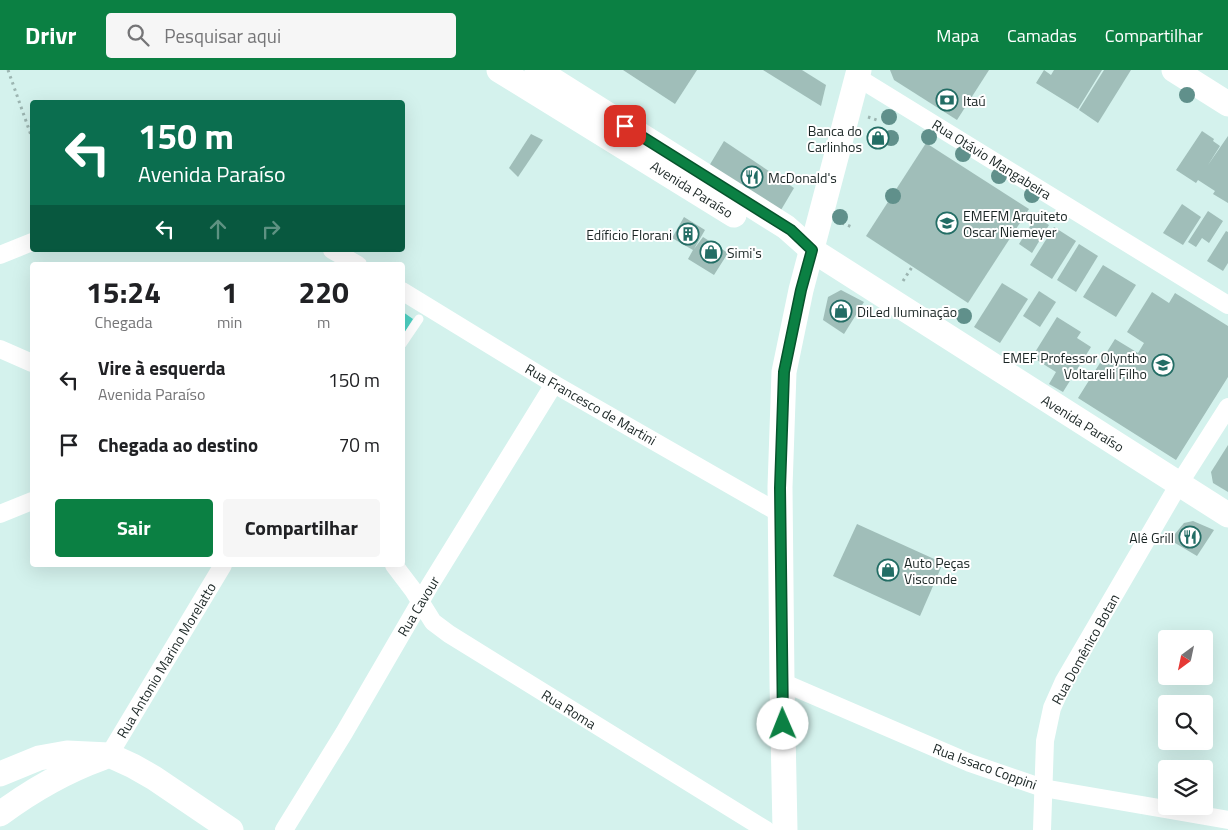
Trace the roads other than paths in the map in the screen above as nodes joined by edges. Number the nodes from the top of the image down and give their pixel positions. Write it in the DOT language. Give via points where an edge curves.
graph roads {
  1 [pos="500,70"];
  2 [pos="537,70"];
  3 [pos="1174,70"];
  4 [pos="858,73"];
  5 [pos="1228,104"];
  6 [pos="30,243"];
  7 [pos="812,250"];
  8 [pos="335,252"];
  9 [pos="0,255"];
  10 [pos="353,262"];
  11 [pos="405,293"];
  12 [pos="1228,305"];
  13 [pos="419,319"];
  14 [pos="405,340"];
  15 [pos="0,349"];
  16 [pos="30,361"];
  17 [pos="554,384"];
  18 [pos="1228,407"];
  19 [pos="1179,484"];
  20 [pos="30,502"];
  21 [pos="0,514"];
  22 [pos="781,514"];
  23 [pos="1228,515"];
  24 [pos="222,567"];
  25 [pos="396,567"];
  26 [pos="420,602"];
  27 [pos="782,682"];
  28 [pos="110,755"];
  29 [pos="0,774"];
  30 [pos="1043,788"];
  31 [pos="0,813"];
  32 [pos="1228,820"];
  33 [pos="231,830"];
  34 [pos="284,830"];
  35 [pos="766,830"];
  36 [pos="785,830"];
  37 [pos="1042,830"];
  1 -- 7 [label="street, Avenida Paraíso" via="787,247"];
  2 -- 7 [label="street, Avenida Paraíso" via="791,230"];
  3 -- 5 [label="street"];
  4 -- 7 [label="street"];
  4 -- 12 [label="street, Rua Otávio Mangabeira"];
  6 -- 9 [label="street"];
  7 -- 19 [label="street, Avenida Paraíso"];
  7 -- 22 [label="street" via="784,372"];
  8 -- 10 [label="street"];
  11 -- 17 [label="street, Rua Francesco de Martini"];
  13 -- 14 [label="lane"];
  15 -- 16 [label="street"];
  17 -- 22 [label="street, Rua Francesco de Martini"];
  17 -- 26 [label="street, Rua Cavour"];
  18 -- 19 [label="street, Rua Domênico Botan"];
  19 -- 23 [label="street, Avenida Paraíso"];
  19 -- 30 [label="street, Rua Domênico Botan" via="1056,699 1045,740"];
  20 -- 21 [label="street"];
  22 -- 27 [label="street"];
  24 -- 28 [label="street, Rua Antonio Marino Morelatto"];
  25 -- 26 [label="street, Rua Roma"];
  26 -- 34 [label="street, Rua Cavour"];
  26 -- 35 [label="street, Rua Roma" via="433,622 449,634"];
  27 -- 30 [label="street, Rua Issaco Coppini" via="970,763"];
  27 -- 36 [label="street"];
  28 -- 29 [label="street" via="67,753 39,758"];
  28 -- 31 [label="street" via="46,784"];
  28 -- 33 [label="street" via="154,778"];
  30 -- 32 [label="street, Rua Issaco Coppini"];
  30 -- 37 [label="street, Rua Domênico Botan"];
}
